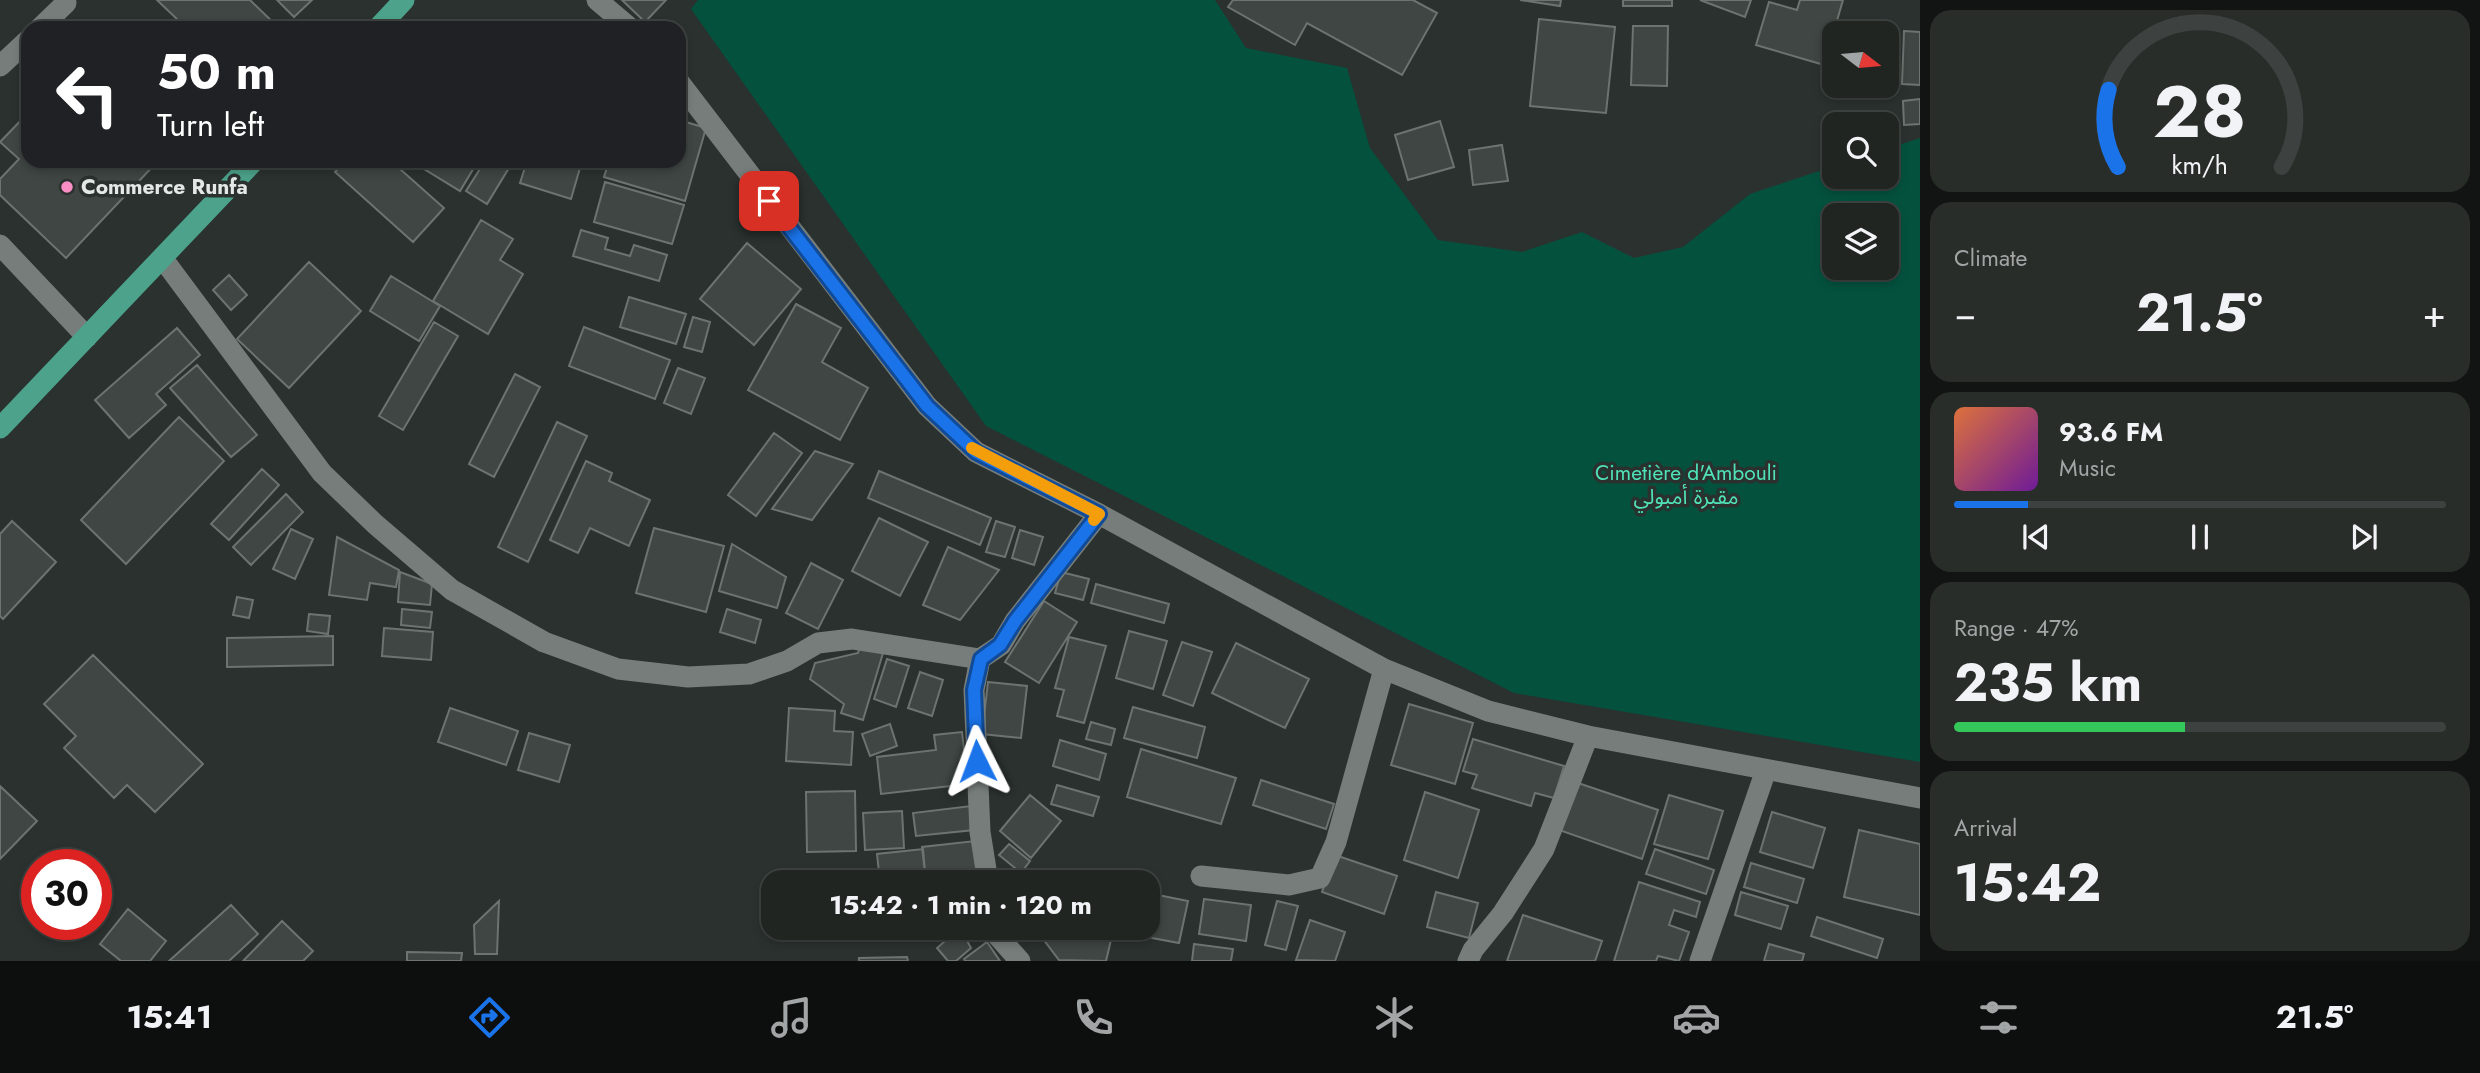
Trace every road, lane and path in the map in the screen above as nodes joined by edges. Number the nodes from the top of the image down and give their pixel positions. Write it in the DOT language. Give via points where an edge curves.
graph roads {
  1 [pos="404,0"];
  2 [pos="597,0"];
  3 [pos="66,3"];
  4 [pos="47,21"];
  5 [pos="384,21"];
  6 [pos="622,21"];
  7 [pos="21,46"];
  8 [pos="0,66"];
  9 [pos="686,91"];
  10 [pos="248,168"];
  11 [pos="0,245"];
  12 [pos="163,259"];
  13 [pos="87,337"];
  14 [pos="0,428"];
  15 [pos="1099,514"];
  16 [pos="981,659"];
  17 [pos="1384,670"];
  18 [pos="1588,736"];
  19 [pos="1766,771"];
  20 [pos="1920,797"];
  21 [pos="986,870"];
  22 [pos="1201,876"];
  23 [pos="1001,940"];
  24 [pos="1020,961"];
  25 [pos="1468,961"];
  26 [pos="1700,961"];
  1 -- 5 [label="main road"];
  2 -- 6 [label="street"];
  3 -- 4 [label="street"];
  7 -- 8 [label="street"];
  9 -- 15 [label="street" via="927,406 976,452"];
  10 -- 12 [label="main road"];
  11 -- 13 [label="street"];
  12 -- 13 [label="main road"];
  12 -- 16 [label="street" via="322,473 452,590 544,642 618,669 688,677 749,674 787,661 818,643 852,639"];
  13 -- 14 [label="main road"];
  15 -- 16 [label="street" via="1000,645"];
  15 -- 17 [label="street"];
  16 -- 21 [label="street" via="974,690 980,832"];
  17 -- 18 [label="street" via="1488,711"];
  17 -- 22 [label="street" via="1336,842 1320,878 1289,885"];
  18 -- 19 [label="street"];
  18 -- 25 [label="street" via="1544,849"];
  19 -- 20 [label="street"];
  19 -- 26 [label="street"];
  23 -- 24 [label="street"];
}
